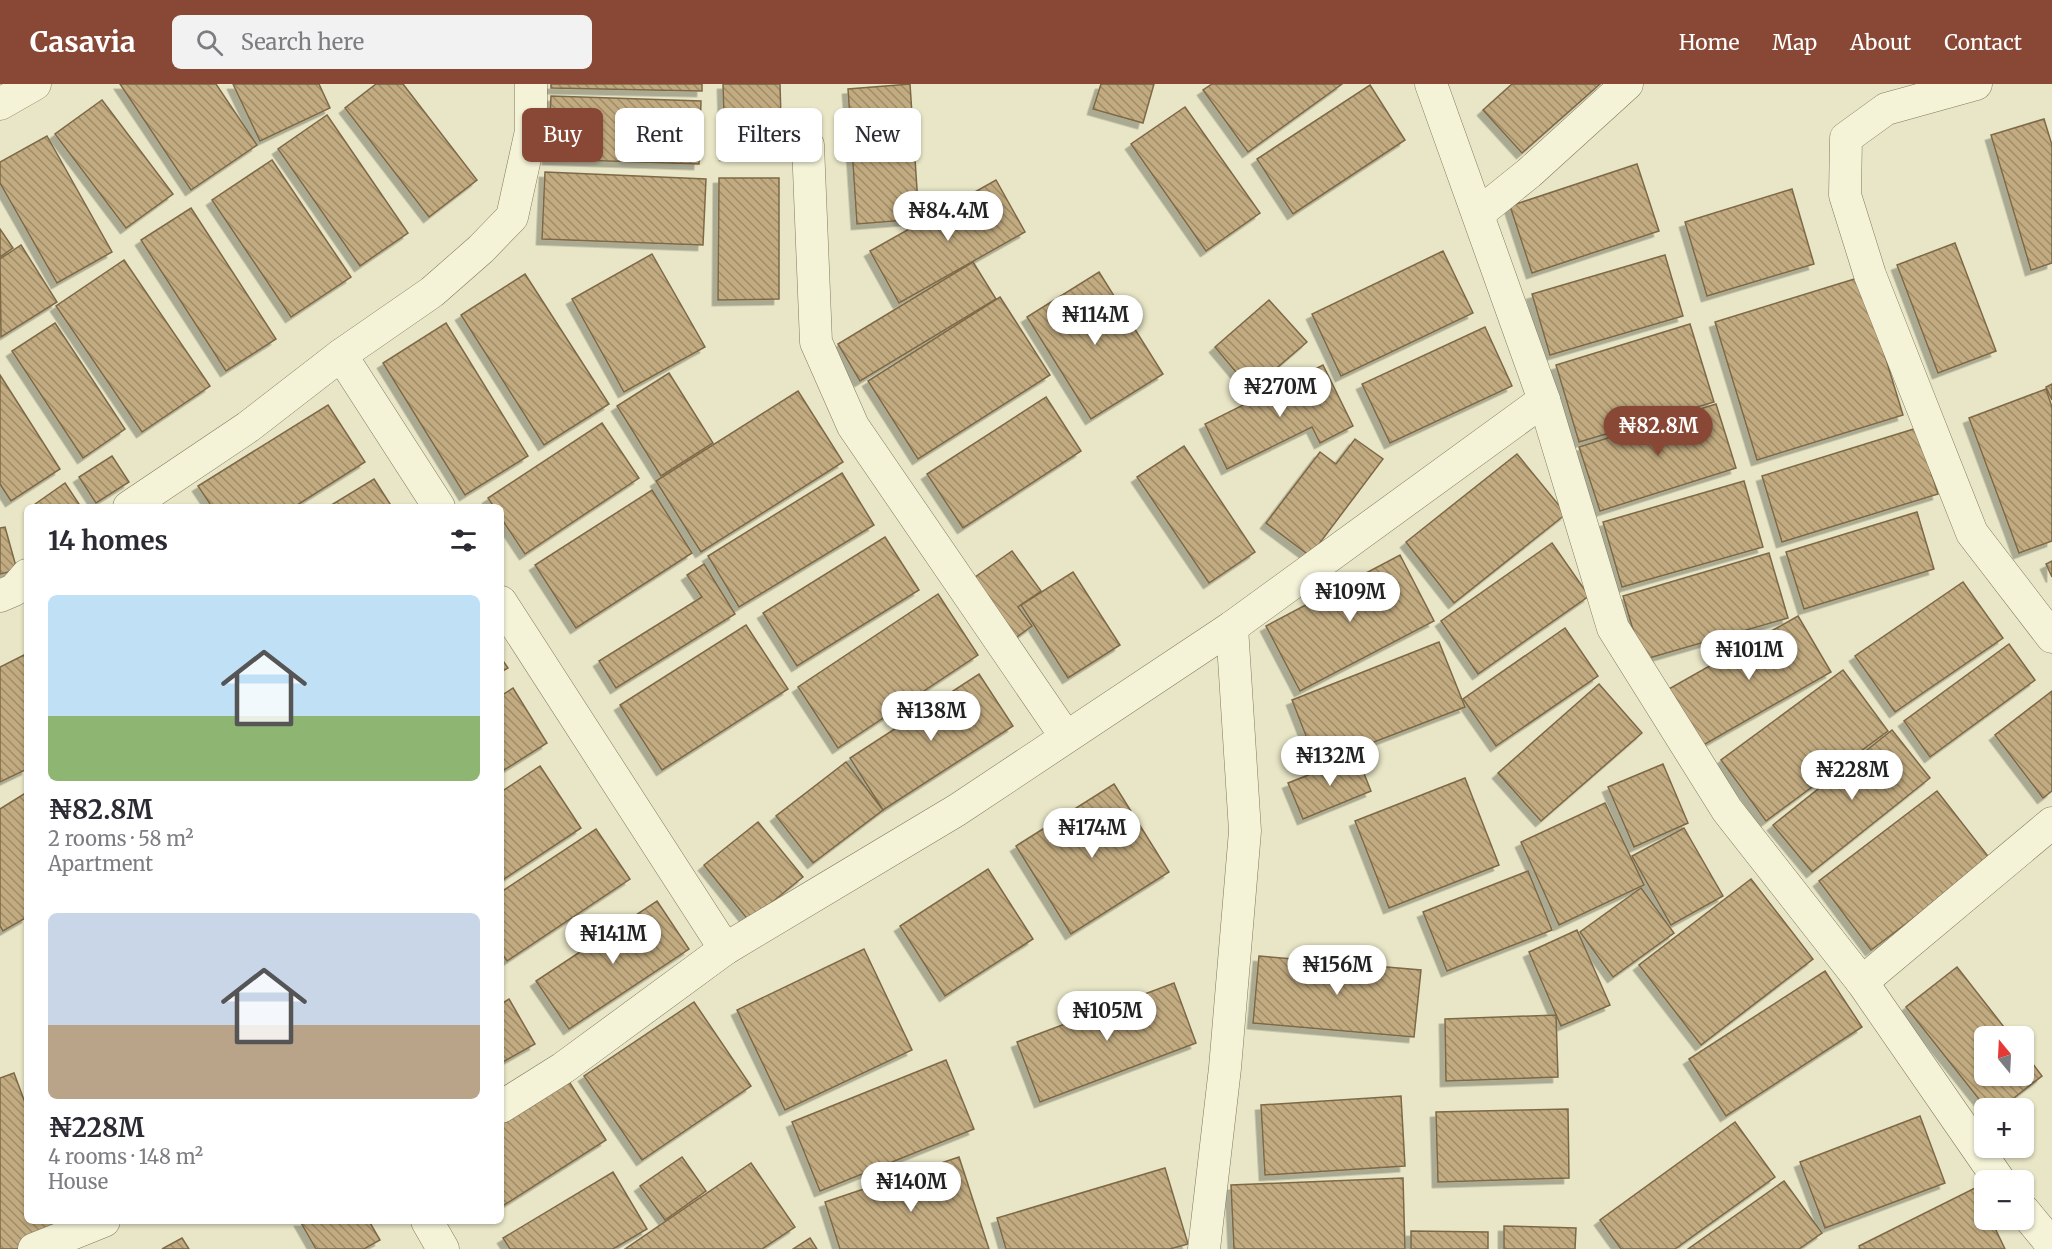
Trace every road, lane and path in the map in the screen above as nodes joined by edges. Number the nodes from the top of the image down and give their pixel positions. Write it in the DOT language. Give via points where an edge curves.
graph roads {
  1 [pos="35,84"];
  2 [pos="531,84"];
  3 [pos="1431,84"];
  4 [pos="1627,84"];
  5 [pos="1976,84"];
  6 [pos="0,104"];
  7 [pos="809,162"];
  8 [pos="1478,214"];
  9 [pos="341,355"];
  10 [pos="1544,400"];
  11 [pos="133,504"];
  12 [pos="437,504"];
  13 [pos="504,607"];
  14 [pos="1232,627"];
  15 [pos="2052,637"];
  16 [pos="1066,737"];
  17 [pos="2052,823"];
  18 [pos="725,949"];
  19 [pos="1862,982"];
  20 [pos="504,1105"];
  21 [pos="1992,1170"];
  22 [pos="2034,1223"];
  23 [pos="96,1224"];
  24 [pos="429,1224"];
  25 [pos="2052,1245"];
  26 [pos="34,1249"];
  27 [pos="444,1249"];
  28 [pos="1204,1249"];
  1 -- 6 [label="street"];
  2 -- 9 [label="street" via="531,131 512,218 432,292"];
  3 -- 8 [label="street"];
  4 -- 8 [label="street"];
  5 -- 15 [label="street" via="1886,109 1845,138 1845,195 1870,275 1972,533"];
  7 -- 16 [label="street" via="816,342 853,426"];
  8 -- 10 [label="street"];
  9 -- 11 [label="street" via="248,427"];
  9 -- 12 [label="street"];
  10 -- 14 [label="street"];
  10 -- 19 [label="street" via="1613,628 1727,810"];
  13 -- 18 [label="street"];
  14 -- 16 [label="street"];
  14 -- 28 [label="street" via="1245,831 1225,1068"];
  16 -- 18 [label="street" via="957,810"];
  17 -- 19 [label="street"];
  18 -- 20 [label="street" via="563,1068"];
  19 -- 21 [label="street"];
  22 -- 25 [label="street"];
  23 -- 26 [label="street"];
  24 -- 27 [label="street"];
}
